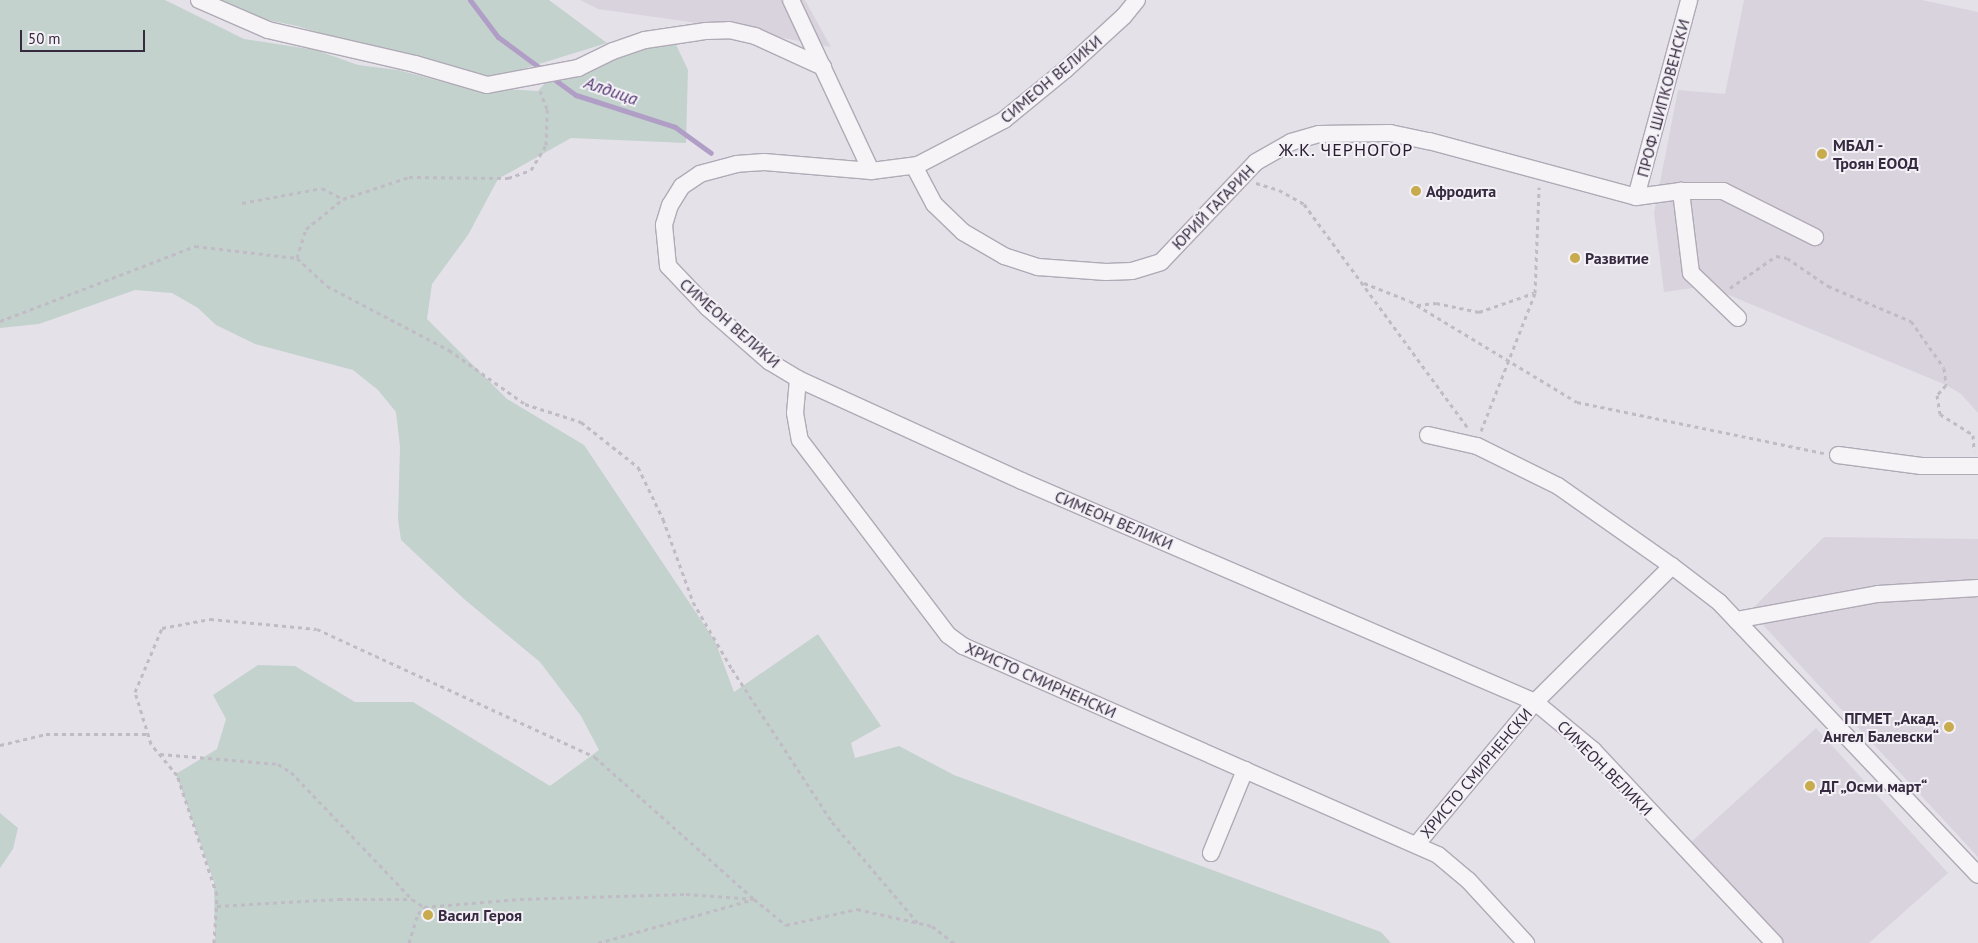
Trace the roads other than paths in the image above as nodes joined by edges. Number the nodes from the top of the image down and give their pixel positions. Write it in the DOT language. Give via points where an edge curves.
graph roads {
  1 [pos="199,0"];
  2 [pos="791,0"];
  3 [pos="1137,0"];
  4 [pos="1689,0"];
  5 [pos="823,67"];
  6 [pos="914,166"];
  7 [pos="871,171"];
  8 [pos="1681,191"];
  9 [pos="1636,197"];
  10 [pos="1815,236"];
  11 [pos="1738,318"];
  12 [pos="798,379"];
  13 [pos="1428,435"];
  14 [pos="1838,455"];
  15 [pos="1976,466"];
  16 [pos="1672,566"];
  17 [pos="1978,588"];
  18 [pos="1736,620"];
  19 [pos="1535,702"];
  20 [pos="1245,770"];
  21 [pos="1417,844"];
  22 [pos="1211,853"];
  23 [pos="1978,875"];
  24 [pos="1526,943"];
  25 [pos="1774,943"];
  1 -- 5 [label="street" via="268,30 415,64 487,85 578,68 613,50 646,40 729,30 756,36"];
  2 -- 5 [label="street"];
  3 -- 6 [label="street, СИМЕОН ВЕЛИКИ" via="1072,64 1004,120"];
  4 -- 9 [label="street, ПРОФ. ШИПКОВЕНСКИ"];
  5 -- 7 [label="street"];
  6 -- 7 [label="street, СИМЕОН ВЕЛИКИ"];
  6 -- 9 [label="street, ЮРИЙ ГАГАРИН" via="934,204 963,232 1004,256 1038,266 1106,272 1132,271 1161,262 1256,162 1291,142 1319,134 1390,133"];
  7 -- 12 [label="street, СИМЕОН ВЕЛИКИ" via="789,164 738,164 700,174 682,186 670,205 664,225 668,266 708,308 770,362"];
  8 -- 9 [label="street"];
  8 -- 10 [label="street" via="1723,191"];
  8 -- 11 [label="street" via="1691,273"];
  12 -- 19 [label="street, СИМЕОН ВЕЛИКИ" via="1022,481"];
  12 -- 20 [label="street, ХРИСТО СМИРНЕНСКИ" via="795,413 800,440 948,635 963,646"];
  13 -- 16 [label="street" via="1477,443 1558,486"];
  14 -- 15 [label="street" via="1921,466"];
  16 -- 18 [label="street" via="1719,602"];
  16 -- 19 [label="street, ХРИСТО СМИРНЕНСКИ"];
  17 -- 18 [label="street" via="1878,594"];
  18 -- 23 [label="street"];
  19 -- 21 [label="street, ХРИСТО СМИРНЕНСКИ"];
  19 -- 25 [label="street, СИМЕОН ВЕЛИКИ" via="1592,750"];
  20 -- 21 [label="street, ХРИСТО СМИРНЕНСКИ"];
  20 -- 22 [label="street"];
  21 -- 24 [label="street, ХРИСТО СМИРНЕНСКИ" via="1456,868"];
}
